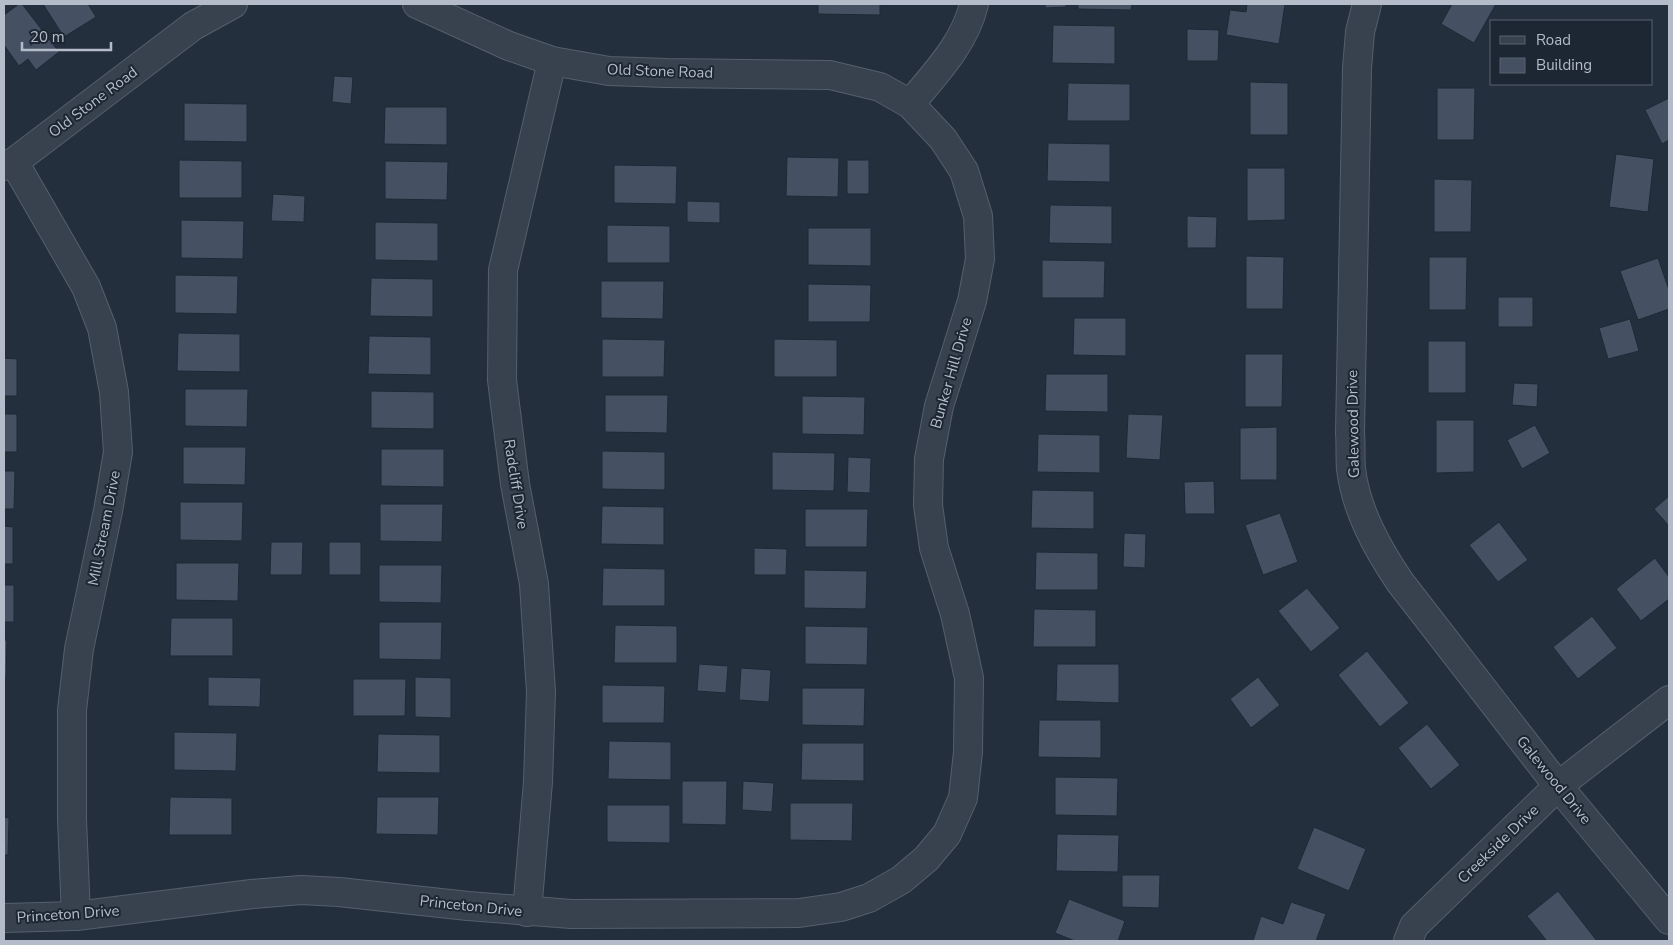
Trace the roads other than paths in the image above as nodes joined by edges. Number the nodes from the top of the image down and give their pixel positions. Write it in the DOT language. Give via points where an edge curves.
graph roads {
  1 [pos="233,4"];
  2 [pos="417,4"];
  3 [pos="974,4"];
  4 [pos="1367,4"];
  5 [pos="552,61"];
  6 [pos="910,104"];
  7 [pos="9,164"];
  8 [pos="1669,700"];
  9 [pos="1558,786"];
  10 [pos="926,859"];
  11 [pos="527,912"];
  12 [pos="76,916"];
  13 [pos="4,918"];
  14 [pos="1669,920"];
  15 [pos="1408,941"];
  1 -- 7 [label="street, Old Stone Road" via="194,26"];
  2 -- 5 [label="street, Old Stone Road" via="509,46"];
  3 -- 6 [label="street" via="971,18 947,59"];
  4 -- 9 [label="street, Galewood Drive" via="1356,68 1350,433 1358,501 1370,533 1400,582"];
  5 -- 6 [label="street, Old Stone Road" via="618,71 830,74 880,87"];
  5 -- 11 [label="street, Radcliff Drive" via="504,270 502,380 515,484 534,584 541,692 538,782"];
  6 -- 10 [label="street, Bunker Hill Drive" via="943,138 964,171 978,216 980,259 972,301 939,406 929,459 928,506 934,548 955,614 969,678 968,752 963,798 947,834"];
  7 -- 12 [label="street, Mill Stream Drive" via="86,287 102,328 114,392 118,452 79,649 72,710"];
  8 -- 9 [label="street, Creekside Drive"];
  9 -- 14 [label="street, Galewood Drive"];
  9 -- 15 [label="street, Creekside Drive" via="1414,926"];
  10 -- 11 [label="street, Princeton Drive" via="901,880 869,898 841,907 799,913"];
  11 -- 12 [label="street, Princeton Drive" via="301,890"];
  12 -- 13 [label="street, Princeton Drive"];
}
